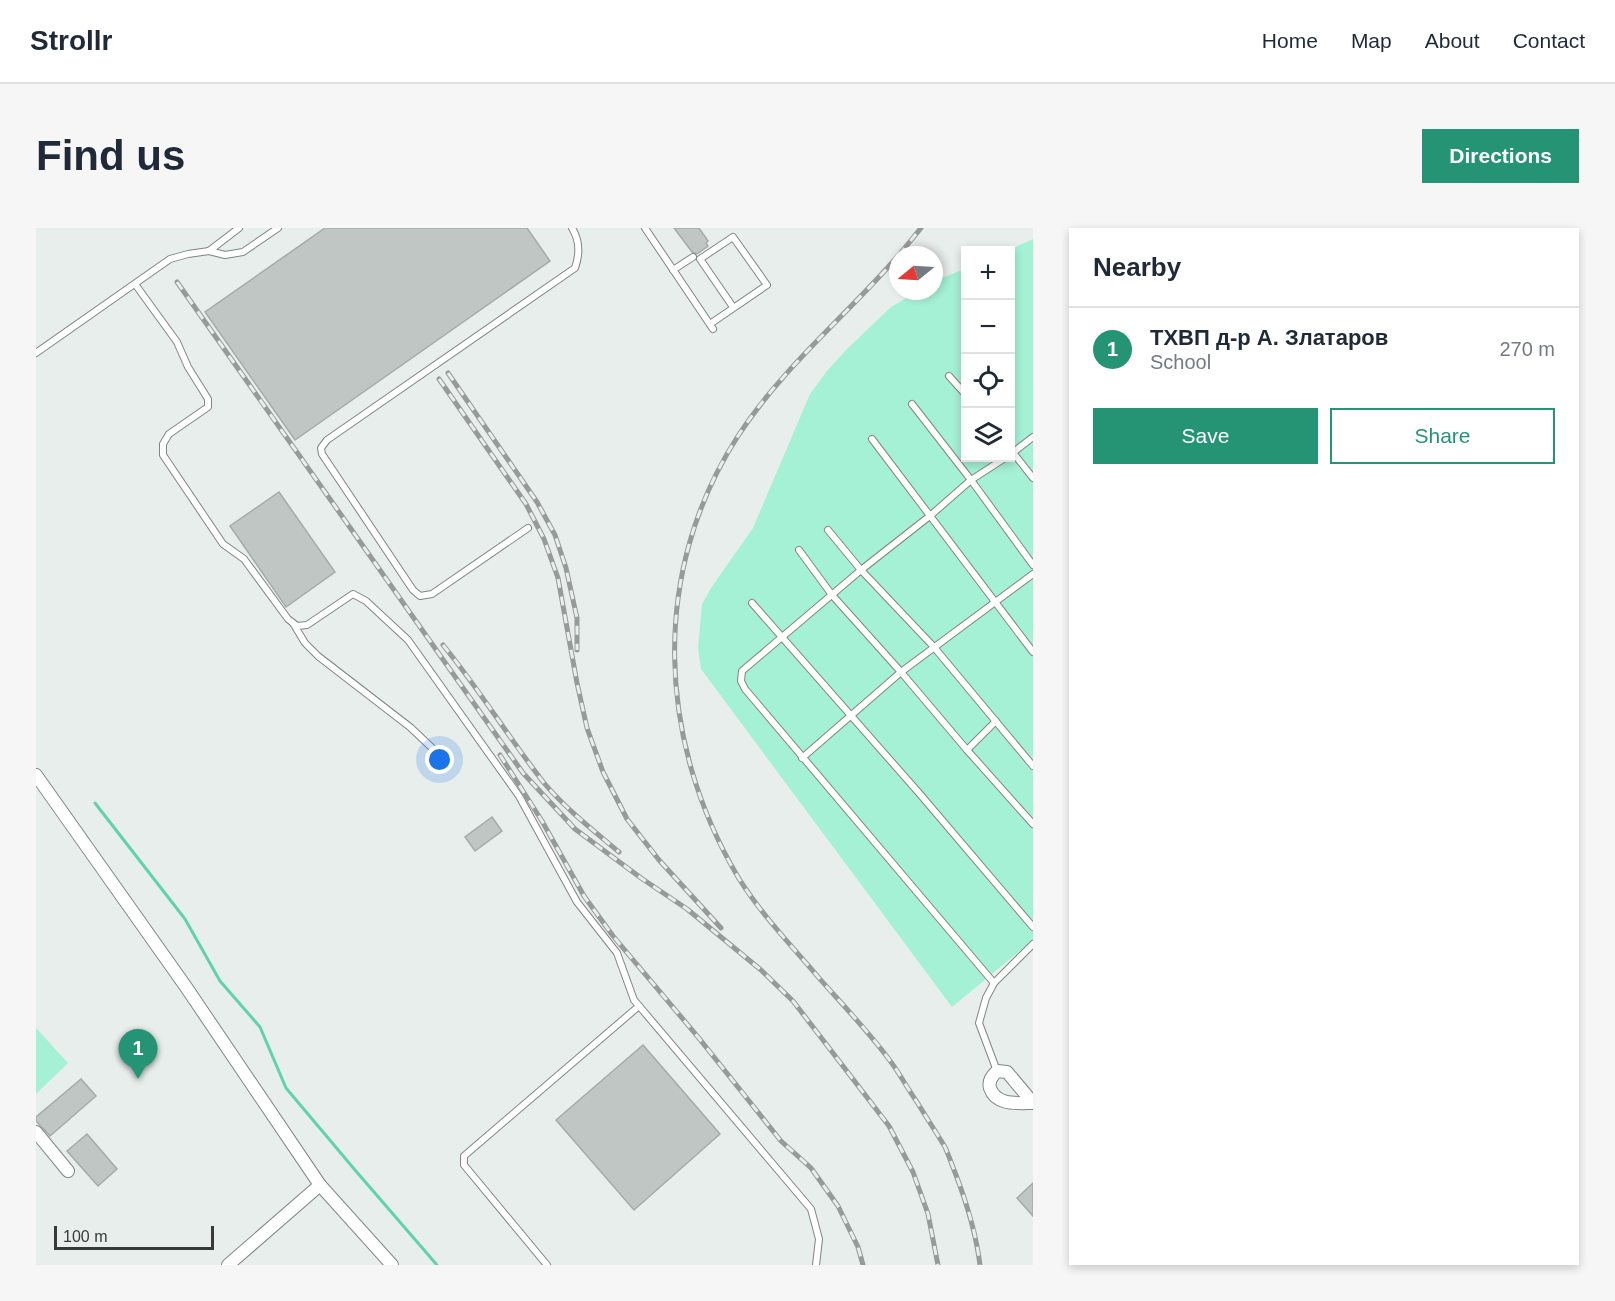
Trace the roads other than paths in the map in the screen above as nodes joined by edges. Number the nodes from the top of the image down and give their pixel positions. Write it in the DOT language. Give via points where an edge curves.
graph roads {
  1 [pos="239,228"];
  2 [pos="278,228"];
  3 [pos="572,228"];
  4 [pos="645,228"];
  5 [pos="209,251"];
  6 [pos="693,257"];
  7 [pos="673,270"];
  8 [pos="135,284"];
  9 [pos="733,307"];
  10 [pos="36,353"];
  11 [pos="949,376"];
  12 [pos="961,389"];
  13 [pos="912,404"];
  14 [pos="1033,437"];
  15 [pos="872,439"];
  16 [pos="1015,449"];
  17 [pos="1015,457"];
  18 [pos="999,462"];
  19 [pos="1033,478"];
  20 [pos="971,480"];
  21 [pos="931,515"];
  22 [pos="528,528"];
  23 [pos="828,530"];
  24 [pos="799,550"];
  25 [pos="1033,565"];
  26 [pos="861,570"];
  27 [pos="1033,574"];
  28 [pos="831,595"];
  29 [pos="996,602"];
  30 [pos="753,603"];
  31 [pos="293,622"];
  32 [pos="783,638"];
  33 [pos="933,646"];
  34 [pos="1033,652"];
  35 [pos="901,672"];
  36 [pos="850,714"];
  37 [pos="996,721"];
  38 [pos="967,750"];
  39 [pos="802,758"];
  40 [pos="448,763"];
  41 [pos="1033,766"];
  42 [pos="36,775"];
  43 [pos="1033,812"];
  44 [pos="1027,817"];
  45 [pos="1033,824"];
  46 [pos="1033,927"];
  47 [pos="1033,944"];
  48 [pos="993,983"];
  49 [pos="639,1006"];
  50 [pos="997,1071"];
  51 [pos="1033,1103"];
  52 [pos="36,1132"];
  53 [pos="68,1171"];
  54 [pos="320,1185"];
  55 [pos="228,1265"];
  56 [pos="392,1265"];
  57 [pos="547,1265"];
  58 [pos="816,1265"];
  1 -- 5 [label="lane"];
  2 -- 5 [label="lane" via="243,252 225,255"];
  3 -- 22 [label="lane" via="579,246 575,268 321,447 322,454 420,596 432,594"];
  4 -- 7 [label="lane"];
  5 -- 8 [label="lane" via="170,259"];
  6 -- 7 [label="lane"];
  7 -- 9 [label="lane" via="711,326"];
  8 -- 10 [label="lane"];
  8 -- 31 [label="lane" via="177,342 208,399 208,407 169,434 163,444 163,455 223,544 244,558"];
  9 -- 9 [label="lane" via="767,285 733,237 700,259"];
  11 -- 12 [label="lane"];
  13 -- 20 [label="lane"];
  14 -- 16 [label="lane"];
  15 -- 21 [label="lane"];
  17 -- 19 [label="lane"];
  18 -- 20 [label="lane"];
  20 -- 21 [label="lane"];
  20 -- 25 [label="lane"];
  21 -- 26 [label="lane"];
  21 -- 29 [label="lane"];
  23 -- 26 [label="lane"];
  24 -- 28 [label="lane"];
  26 -- 28 [label="lane"];
  26 -- 33 [label="lane"];
  27 -- 29 [label="lane"];
  28 -- 32 [label="lane"];
  28 -- 35 [label="lane"];
  29 -- 33 [label="lane"];
  29 -- 34 [label="lane"];
  30 -- 32 [label="lane"];
  31 -- 40 [label="lane" via="318,656 410,727"];
  31 -- 49 [label="lane" via="297,626 307,625 353,594 408,640 519,796 577,902 617,953"];
  32 -- 36 [label="lane"];
  32 -- 39 [label="lane" via="742,671 741,681"];
  33 -- 35 [label="lane"];
  33 -- 37 [label="lane"];
  35 -- 36 [label="lane"];
  35 -- 38 [label="lane"];
  36 -- 39 [label="lane"];
  36 -- 46 [label="lane"];
  37 -- 38 [label="lane"];
  37 -- 41 [label="lane"];
  38 -- 44 [label="lane"];
  39 -- 48 [label="lane"];
  42 -- 54 [label="street"];
  43 -- 44 [label="lane"];
  44 -- 45 [label="lane"];
  47 -- 48 [label="lane"];
  48 -- 50 [label="lane" via="979,1023"];
  49 -- 57 [label="lane" via="464,1156 464,1165"];
  49 -- 58 [label="lane" via="811,1209 819,1239"];
  50 -- 51 [label="street" via="1007,1072"];
  50 -- 51 [label="street" via="990,1084 999,1100"];
  52 -- 53 [label="street"];
  54 -- 55 [label="street"];
  54 -- 56 [label="street"];
}
